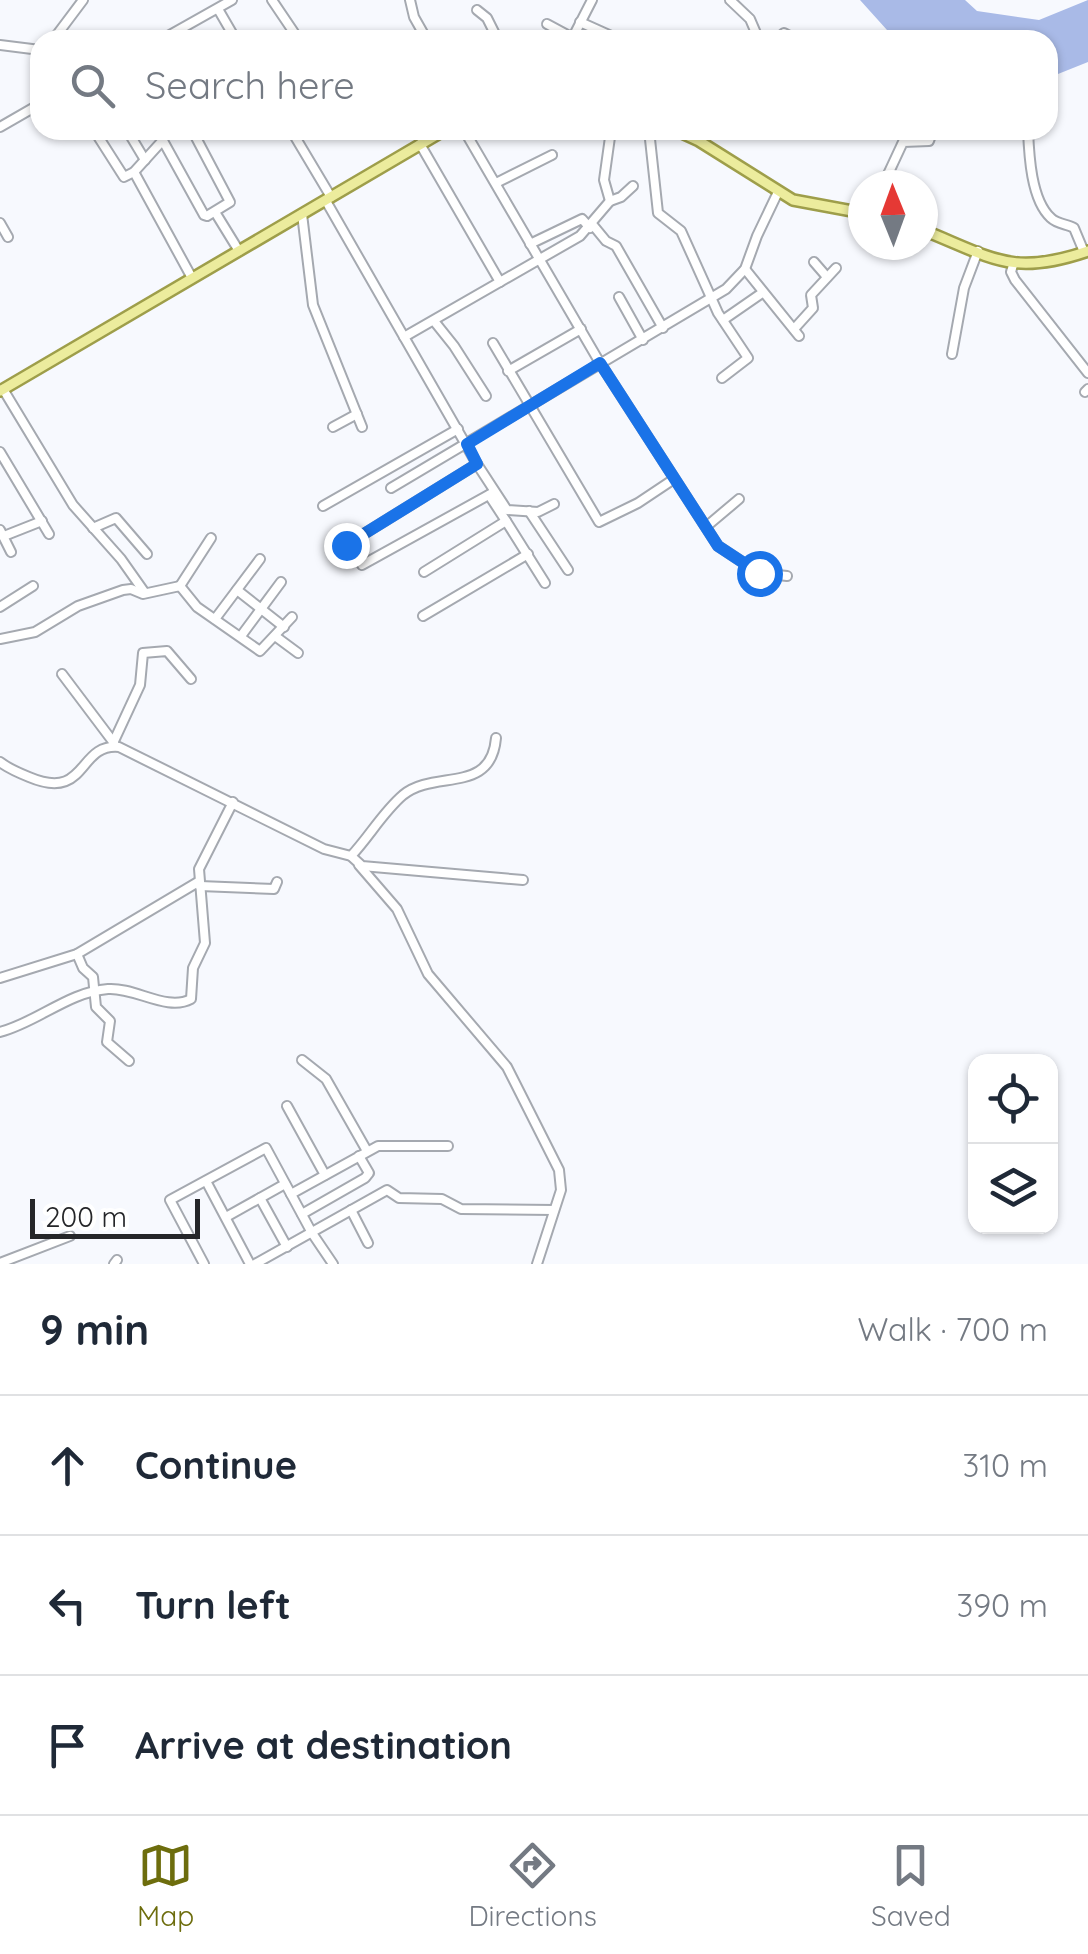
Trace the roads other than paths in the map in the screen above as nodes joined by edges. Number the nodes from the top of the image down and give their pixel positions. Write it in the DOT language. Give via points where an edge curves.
graph roads {
  1 [pos="83,0"];
  2 [pos="232,0"];
  3 [pos="272,0"];
  4 [pos="410,0"];
  5 [pos="592,0"];
  6 [pos="730,0"];
  7 [pos="218,9"];
  8 [pos="477,10"];
  9 [pos="580,22"];
  10 [pos="547,24"];
  11 [pos="60,30"];
  12 [pos="179,30"];
  13 [pos="230,30"];
  14 [pos="292,30"];
  15 [pos="422,30"];
  16 [pos="493,30"];
  17 [pos="558,30"];
  18 [pos="576,30"];
  19 [pos="598,30"];
  20 [pos="755,30"];
  21 [pos="0,44"];
  22 [pos="30,48"];
  23 [pos="30,109"];
  24 [pos="0,127"];
  25 [pos="100,140"];
  26 [pos="133,140"];
  27 [pos="163,140"];
  28 [pos="197,140"];
  29 [pos="296,140"];
  30 [pos="427,140"];
  31 [pos="470,140"];
  32 [pos="610,140"];
  33 [pos="650,140"];
  34 [pos="699,140"];
  35 [pos="929,140"];
  36 [pos="1029,140"];
  37 [pos="420,144"];
  38 [pos="552,155"];
  39 [pos="144,160"];
  40 [pos="891,170"];
  41 [pos="134,172"];
  42 [pos="496,183"];
  43 [pos="633,186"];
  44 [pos="778,192"];
  45 [pos="328,199"];
  46 [pos="610,201"];
  47 [pos="848,211"];
  48 [pos="215,212"];
  49 [pos="302,214"];
  50 [pos="0,223"];
  51 [pos="591,226"];
  52 [pos="938,236"];
  53 [pos="8,237"];
  54 [pos="530,244"];
  55 [pos="239,251"];
  56 [pos="978,251"];
  57 [pos="1086,252"];
  58 [pos="538,258"];
  59 [pos="814,262"];
  60 [pos="1013,265"];
  61 [pos="836,268"];
  62 [pos="746,269"];
  63 [pos="826,277"];
  64 [pos="192,278"];
  65 [pos="500,282"];
  66 [pos="762,294"];
  67 [pos="619,297"];
  68 [pos="710,298"];
  69 [pos="723,320"];
  70 [pos="434,321"];
  71 [pos="663,328"];
  72 [pos="578,330"];
  73 [pos="404,338"];
  74 [pos="642,340"];
  75 [pos="493,343"];
  76 [pos="952,354"];
  77 [pos="600,363"];
  78 [pos="508,371"];
  79 [pos="1088,373"];
  80 [pos="722,378"];
  81 [pos="1,390"];
  82 [pos="486,396"];
  83 [pos="527,405"];
  84 [pos="357,414"];
  85 [pos="362,427"];
  86 [pos="332,428"];
  87 [pos="458,430"];
  88 [pos="467,444"];
  89 [pos="0,452"];
  90 [pos="477,464"];
  91 [pos="674,479"];
  92 [pos="390,488"];
  93 [pos="492,493"];
  94 [pos="739,499"];
  95 [pos="554,504"];
  96 [pos="323,506"];
  97 [pos="529,511"];
  98 [pos="42,520"];
  99 [pos="506,522"];
  100 [pos="707,526"];
  101 [pos="93,528"];
  102 [pos="2,533"];
  103 [pos="49,534"];
  104 [pos="212,538"];
  105 [pos="346,545"];
  106 [pos="11,552"];
  107 [pos="147,554"];
  108 [pos="528,554"];
  109 [pos="260,559"];
  110 [pos="362,565"];
  111 [pos="568,570"];
  112 [pos="424,572"];
  113 [pos="788,576"];
  114 [pos="281,582"];
  115 [pos="545,583"];
  116 [pos="34,586"];
  117 [pos="180,586"];
  118 [pos="237,590"];
  119 [pos="145,593"];
  120 [pos="0,607"];
  121 [pos="260,609"];
  122 [pos="292,616"];
  123 [pos="422,616"];
  124 [pos="214,619"];
  125 [pos="284,627"];
  126 [pos="241,636"];
  127 [pos="276,636"];
  128 [pos="0,640"];
  129 [pos="298,654"];
  130 [pos="62,674"];
  131 [pos="191,679"];
  132 [pos="496,738"];
  133 [pos="113,744"];
  134 [pos="0,762"];
  135 [pos="233,802"];
  136 [pos="354,859"];
  137 [pos="523,880"];
  138 [pos="277,882"];
  139 [pos="199,884"];
  140 [pos="77,954"];
  141 [pos="0,978"];
  142 [pos="96,990"];
  143 [pos="0,1032"];
  144 [pos="302,1060"];
  145 [pos="129,1061"];
  146 [pos="286,1106"];
  147 [pos="448,1146"];
  148 [pos="363,1154"];
  149 [pos="325,1175"];
  150 [pos="206,1180"];
  151 [pos="285,1184"];
  152 [pos="291,1194"];
  153 [pos="260,1198"];
  154 [pos="351,1210"];
  155 [pos="554,1210"];
  156 [pos="302,1214"];
  157 [pos="226,1218"];
  158 [pos="312,1233"];
  159 [pos="70,1236"];
  160 [pos="368,1243"];
  161 [pos="287,1247"];
  162 [pos="0,1263"];
  163 [pos="204,1264"];
  164 [pos="253,1264"];
  165 [pos="333,1264"];
  166 [pos="537,1264"];
  1 -- 11 [label="street"];
  2 -- 7 [label="street"];
  3 -- 14 [label="street"];
  4 -- 15 [label="street"];
  5 -- 9 [label="street"];
  6 -- 20 [label="street"];
  7 -- 12 [label="street"];
  7 -- 13 [label="street"];
  8 -- 16 [label="street"];
  9 -- 18 [label="street"];
  9 -- 19 [label="street"];
  10 -- 17 [label="street"];
  21 -- 22 [label="street"];
  23 -- 24 [label="street"];
  25 -- 41 [label="street" via="120,176"];
  26 -- 39 [label="street"];
  27 -- 39 [label="street"];
  27 -- 48 [label="street" via="204,215"];
  28 -- 48 [label="street" via="230,202"];
  29 -- 45 [label="street"];
  30 -- 37 [label="main road"];
  31 -- 42 [label="street"];
  32 -- 46 [label="street" via="604,180"];
  33 -- 68 [label="street" via="659,218 680,231"];
  34 -- 44 [label="main road"];
  35 -- 40 [label="street" via="903,142"];
  36 -- 57 [label="street" via="1032,178 1044,207 1052,220 1074,228"];
  37 -- 45 [label="main road"];
  37 -- 65 [label="street"];
  38 -- 42 [label="street"];
  39 -- 41 [label="street"];
  41 -- 64 [label="street"];
  42 -- 54 [label="street"];
  43 -- 46 [label="street"];
  44 -- 47 [label="main road"];
  44 -- 62 [label="street"];
  45 -- 49 [label="main road"];
  45 -- 73 [label="street"];
  46 -- 51 [label="street"];
  48 -- 55 [label="street"];
  49 -- 55 [label="main road"];
  49 -- 84 [label="street" via="312,305"];
  50 -- 53 [label="street"];
  51 -- 54 [label="street" via="582,219"];
  51 -- 58 [label="street"];
  51 -- 71 [label="street" via="616,246"];
  52 -- 56 [label="main road"];
  54 -- 58 [label="street"];
  55 -- 64 [label="main road"];
  56 -- 60 [label="main road"];
  56 -- 76 [label="street"];
  57 -- 60 [label="main road"];
  58 -- 65 [label="street"];
  58 -- 72 [label="street"];
  59 -- 63 [label="street"];
  60 -- 79 [label="street" via="1015,280"];
  61 -- 63 [label="street"];
  62 -- 66 [label="street"];
  62 -- 68 [label="street"];
  63 -- 66 [label="street" via="796,333"];
  64 -- 81 [label="main road"];
  65 -- 70 [label="street"];
  66 -- 69 [label="street"];
  67 -- 74 [label="street"];
  68 -- 69 [label="street"];
  68 -- 71 [label="street"];
  69 -- 80 [label="street" via="749,360"];
  70 -- 73 [label="street"];
  70 -- 82 [label="street"];
  71 -- 74 [label="street"];
  72 -- 77 [label="street"];
  72 -- 78 [label="street"];
  73 -- 87 [label="street"];
  74 -- 77 [label="street"];
  75 -- 78 [label="street"];
  77 -- 83 [label="street"];
  77 -- 91 [label="street"];
  78 -- 83 [label="street"];
  81 -- 101 [label="street"];
  83 -- 88 [label="street"];
  83 -- 91 [label="street" via="599,522"];
  84 -- 85 [label="street"];
  84 -- 86 [label="street"];
  87 -- 88 [label="street"];
  87 -- 96 [label="street"];
  88 -- 90 [label="street"];
  88 -- 92 [label="street"];
  89 -- 98 [label="street"];
  90 -- 93 [label="street"];
  90 -- 105 [label="street"];
  91 -- 100 [label="street"];
  93 -- 97 [label="street" via="508,511"];
  93 -- 99 [label="street"];
  93 -- 110 [label="street"];
  94 -- 100 [label="street"];
  95 -- 97 [label="street"];
  97 -- 111 [label="street"];
  98 -- 102 [label="street"];
  98 -- 103 [label="street"];
  99 -- 108 [label="street"];
  99 -- 112 [label="street"];
  100 -- 113 [label="street" via="722,549 759,573"];
  101 -- 107 [label="street" via="116,518"];
  101 -- 119 [label="street"];
  102 -- 106 [label="street"];
  104 -- 117 [label="street"];
  108 -- 115 [label="street"];
  108 -- 123 [label="street"];
  109 -- 118 [label="street"];
  114 -- 121 [label="street"];
  116 -- 120 [label="street"];
  117 -- 119 [label="street"];
  117 -- 124 [label="street"];
  118 -- 121 [label="street"];
  118 -- 124 [label="street"];
  119 -- 128 [label="street" via="124,589 39,630"];
  121 -- 125 [label="street"];
  121 -- 126 [label="street"];
  122 -- 125 [label="street"];
  124 -- 126 [label="street"];
  125 -- 127 [label="street"];
  126 -- 127 [label="street" via="260,650"];
  127 -- 129 [label="street"];
  130 -- 133 [label="street"];
  131 -- 133 [label="street" via="168,651 143,653 140,686"];
  132 -- 136 [label="street" via="488,765 406,793"];
  133 -- 134 [label="street" via="61,784 49,785"];
  133 -- 135 [label="street"];
  135 -- 136 [label="street"];
  135 -- 139 [label="street"];
  136 -- 137 [label="street" via="362,866"];
  136 -- 155 [label="street" via="397,909 428,974 514,1078 560,1174"];
  138 -- 139 [label="street" via="274,888"];
  139 -- 140 [label="street"];
  139 -- 142 [label="street" via="204,943 193,968 192,999 164,1002"];
  140 -- 141 [label="street"];
  140 -- 142 [label="street"];
  142 -- 143 [label="street"];
  142 -- 145 [label="street" via="96,1007 110,1024 106,1042"];
  144 -- 148 [label="street" via="326,1079"];
  146 -- 149 [label="street"];
  147 -- 148 [label="street" via="382,1146"];
  148 -- 149 [label="street"];
  148 -- 156 [label="street" via="365,1178"];
  149 -- 152 [label="street"];
  150 -- 151 [label="street" via="266,1148"];
  150 -- 157 [label="street"];
  150 -- 163 [label="street" via="170,1200"];
  151 -- 152 [label="street"];
  151 -- 153 [label="street"];
  152 -- 156 [label="street"];
  153 -- 157 [label="street"];
  153 -- 161 [label="street"];
  154 -- 155 [label="street" via="386,1190 461,1209"];
  154 -- 158 [label="street"];
  154 -- 160 [label="street"];
  155 -- 166 [label="street"];
  156 -- 158 [label="street"];
  157 -- 164 [label="street"];
  158 -- 161 [label="street"];
  158 -- 165 [label="street"];
  159 -- 162 [label="street"];
  161 -- 164 [label="street"];
}
